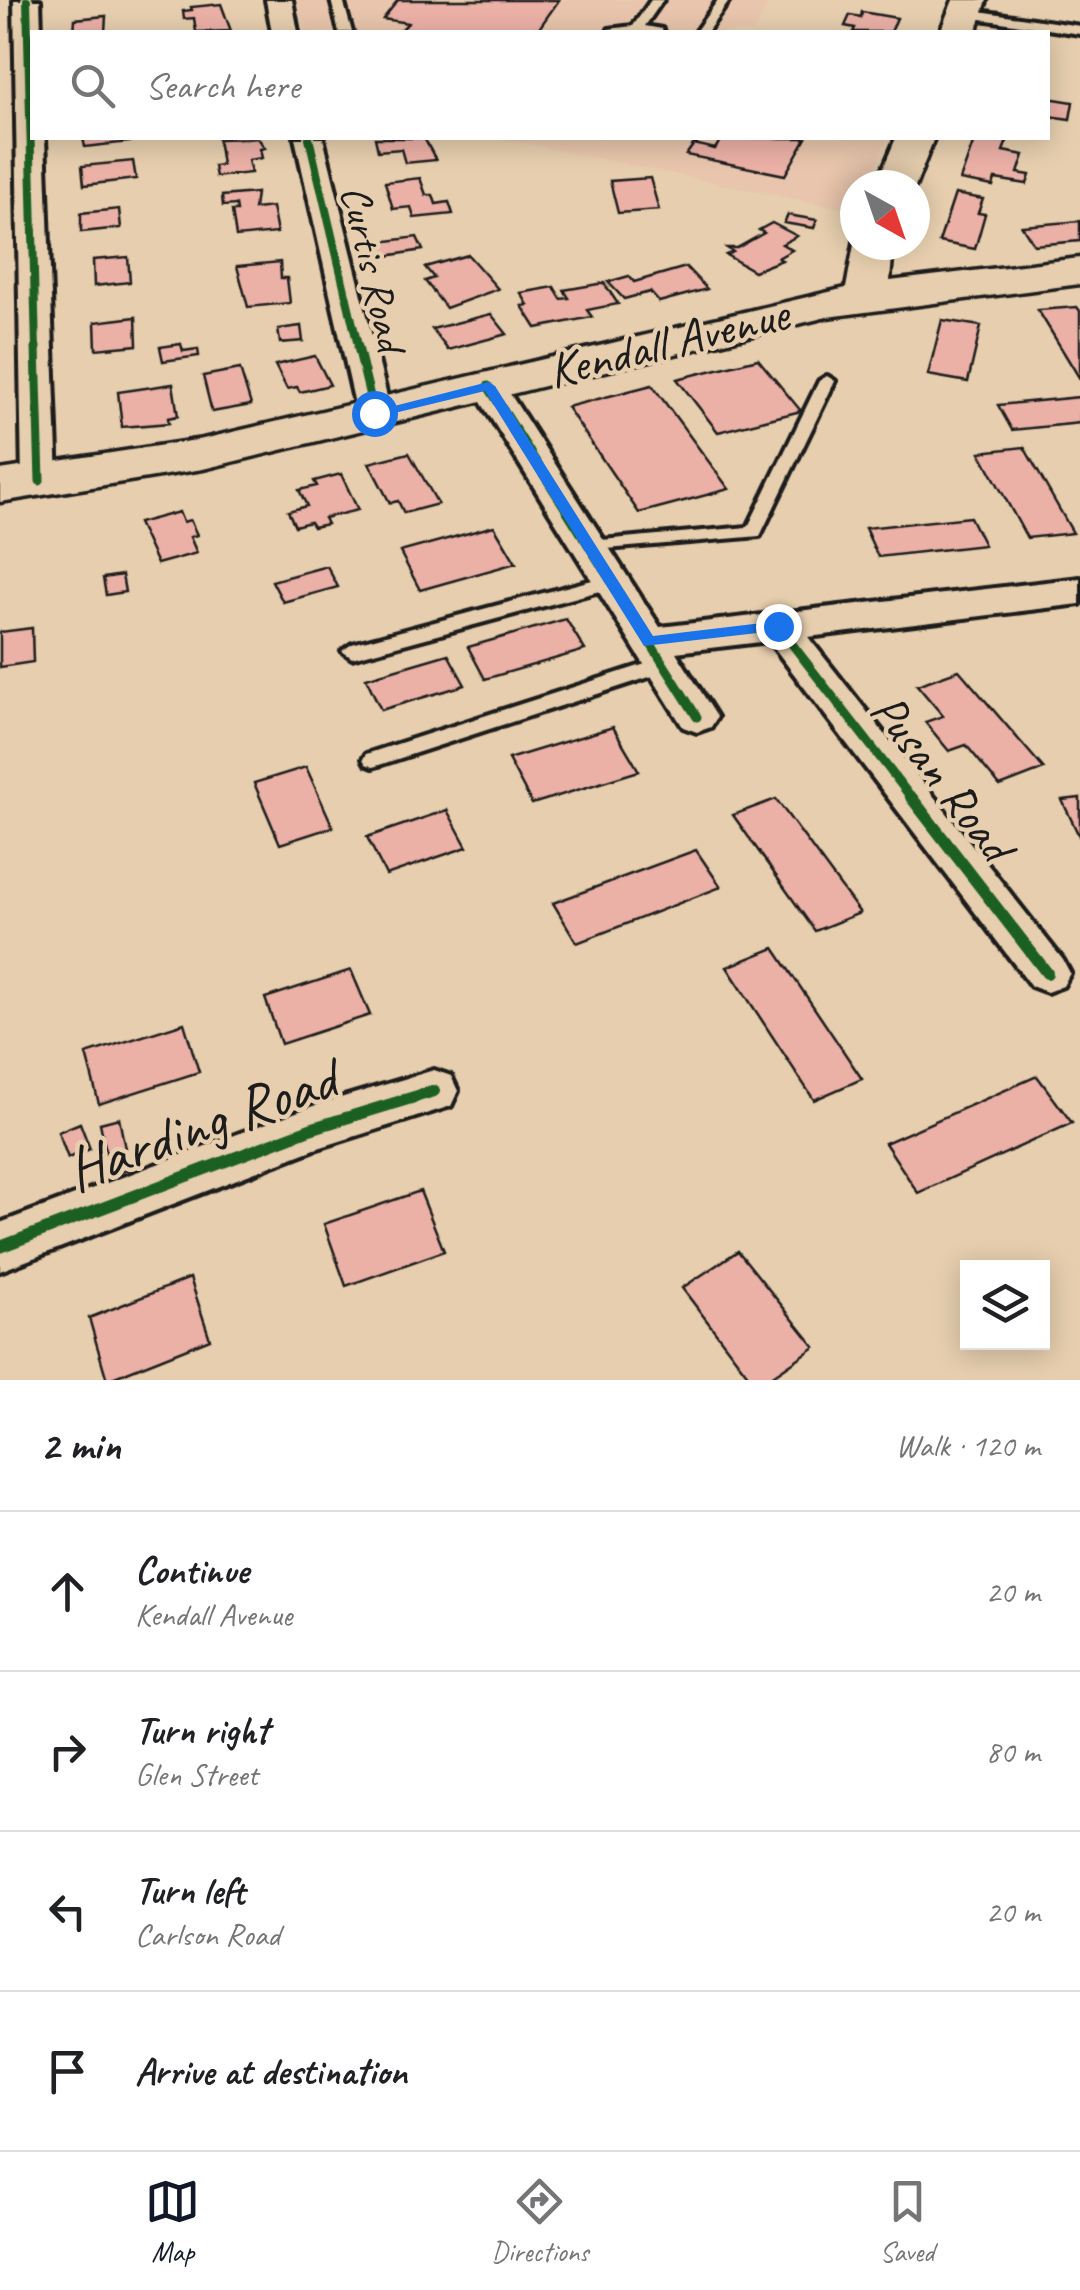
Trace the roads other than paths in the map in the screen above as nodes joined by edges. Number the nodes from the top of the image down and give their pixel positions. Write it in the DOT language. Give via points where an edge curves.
graph roads {
  1 [pos="279,0"];
  2 [pos="337,0"];
  3 [pos="657,0"];
  4 [pos="724,0"];
  5 [pos="965,15"];
  6 [pos="18,19"];
  7 [pos="636,28"];
  8 [pos="285,30"];
  9 [pos="345,30"];
  10 [pos="625,30"];
  11 [pos="646,30"];
  12 [pos="702,30"];
  13 [pos="1080,30"];
  14 [pos="309,140"];
  15 [pos="914,140"];
  16 [pos="32,164"];
  17 [pos="0,166"];
  18 [pos="902,170"];
  19 [pos="871,260"];
  20 [pos="1080,271"];
  21 [pos="868,296"];
  22 [pos="827,380"];
  23 [pos="488,386"];
  24 [pos="374,413"];
  25 [pos="20,484"];
  26 [pos="590,547"];
  27 [pos="612,581"];
  28 [pos="1080,590"];
  29 [pos="778,626"];
  30 [pos="352,651"];
  31 [pos="657,654"];
  32 [pos="697,717"];
  33 [pos="373,759"];
  34 [pos="1047,973"];
  35 [pos="434,1091"];
  36 [pos="0,1246"];
  1 -- 8 [label="street"];
  2 -- 9 [label="lane"];
  3 -- 7 [label="lane"];
  4 -- 12 [label="lane"];
  5 -- 13 [label="lane"];
  6 -- 16 [label="street"];
  7 -- 10 [label="lane"];
  7 -- 11 [label="lane"];
  14 -- 24 [label="street, Curtis Road"];
  15 -- 18 [label="main road"];
  16 -- 17 [label="street"];
  16 -- 25 [label="street"];
  19 -- 21 [label="main road"];
  20 -- 21 [label="main road, Kendall Avenue"];
  21 -- 23 [label="main road, Kendall Avenue"];
  22 -- 26 [label="lane" via="754,532"];
  23 -- 24 [label="main road, Kendall Avenue"];
  23 -- 26 [label="street"];
  24 -- 25 [label="main road, Kendall Avenue" via="203,454"];
  26 -- 27 [label="street"];
  27 -- 30 [label="lane"];
  27 -- 31 [label="street"];
  28 -- 29 [label="street"];
  29 -- 31 [label="street"];
  29 -- 34 [label="street, Pusan Road"];
  31 -- 32 [label="street"];
  31 -- 33 [label="lane"];
  35 -- 36 [label="street, Harding Road" via="310,1129"];
}
